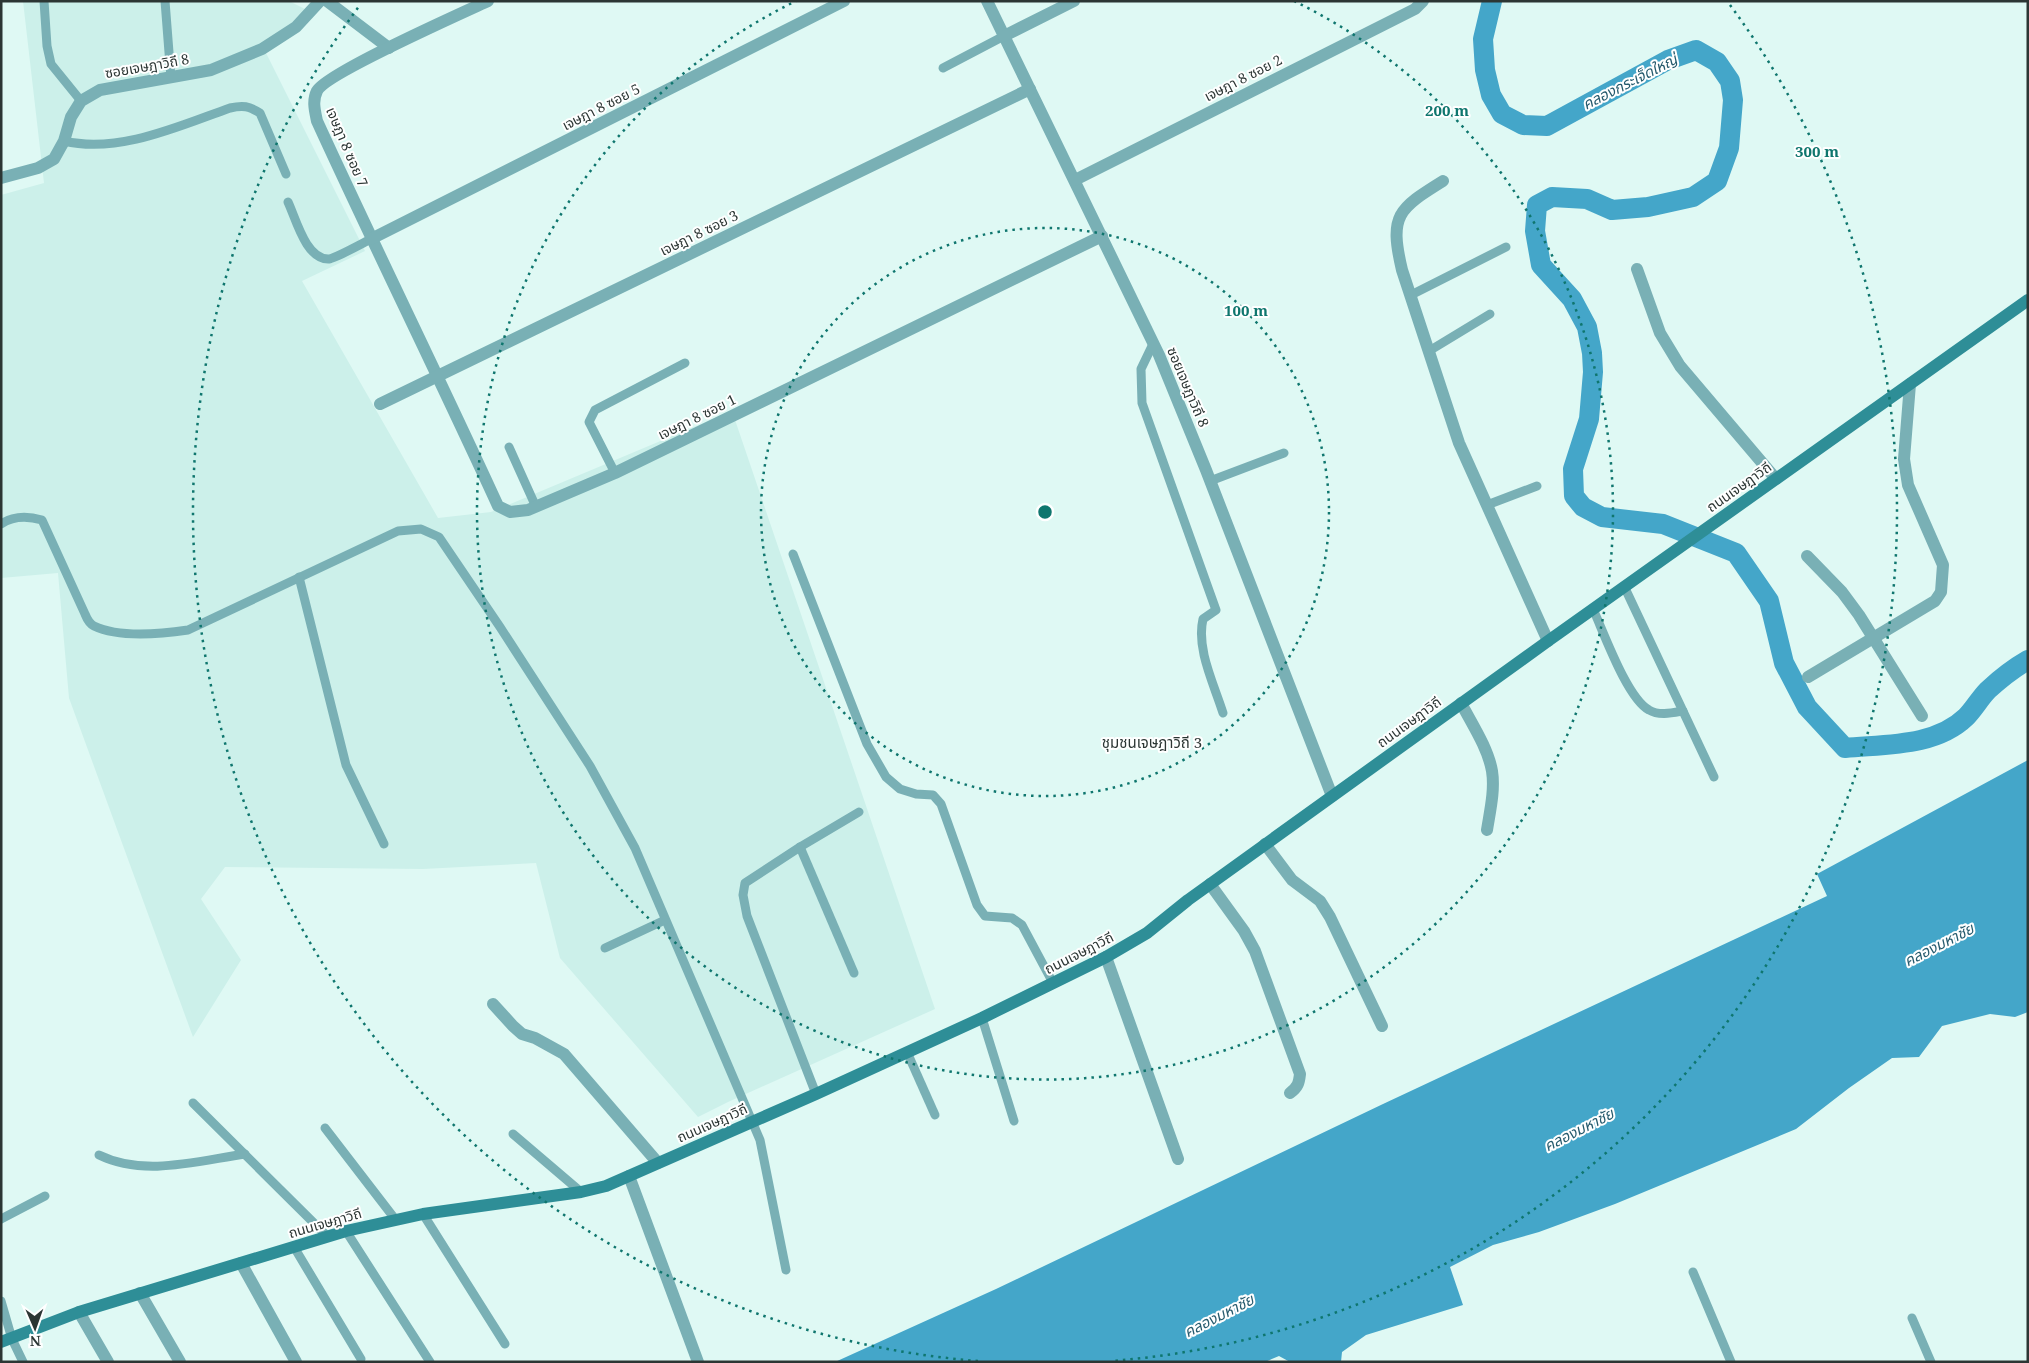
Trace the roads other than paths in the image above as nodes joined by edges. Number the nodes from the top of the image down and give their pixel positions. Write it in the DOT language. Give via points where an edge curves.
graph roads {
  1 [pos="44,1"];
  2 [pos="165,1"];
  3 [pos="320,1"];
  4 [pos="326,1"];
  5 [pos="488,1"];
  6 [pos="844,1"];
  7 [pos="987,1"];
  8 [pos="1074,1"];
  9 [pos="1423,1"];
  10 [pos="1004,36"];
  11 [pos="389,48"];
  12 [pos="943,68"];
  13 [pos="171,78"];
  14 [pos="1030,89"];
  15 [pos="81,101"];
  16 [pos="64,141"];
  17 [pos="286,174"];
  18 [pos="1,178"];
  19 [pos="1075,180"];
  20 [pos="1443,181"];
  21 [pos="288,202"];
  22 [pos="1102,236"];
  23 [pos="371,239"];
  24 [pos="1506,247"];
  25 [pos="1637,269"];
  26 [pos="1411,295"];
  27 [pos="2028,300"];
  28 [pos="405,308"];
  29 [pos="1490,314"];
  30 [pos="1153,344"];
  31 [pos="1428,351"];
  32 [pos="685,363"];
  33 [pos="439,376"];
  34 [pos="1910,384"];
  35 [pos="380,404"];
  36 [pos="509,447"];
  37 [pos="1284,454"];
  38 [pos="615,473"];
  39 [pos="1776,479"];
  40 [pos="1210,481"];
  41 [pos="1537,486"];
  42 [pos="1488,505"];
  43 [pos="536,507"];
  44 [pos="1,524"];
  45 [pos="793,554"];
  46 [pos="1807,556"];
  47 [pos="299,577"];
  48 [pos="1624,586"];
  49 [pos="1593,609"];
  50 [pos="1874,638"];
  51 [pos="1548,641"];
  52 [pos="1808,677"];
  53 [pos="1462,703"];
  54 [pos="1683,712"];
  55 [pos="1224,713"];
  56 [pos="1922,716"];
  57 [pos="1714,777"];
  58 [pos="1332,796"];
  59 [pos="860,812"];
  60 [pos="1487,830"];
  61 [pos="384,844"];
  62 [pos="1265,844"];
  63 [pos="800,847"];
  64 [pos="1210,884"];
  65 [pos="665,920"];
  66 [pos="605,948"];
  67 [pos="1106,957"];
  68 [pos="854,973"];
  69 [pos="1053,983"];
  70 [pos="493,1004"];
  71 [pos="982,1018"];
  72 [pos="1382,1026"];
  73 [pos="907,1052"];
  74 [pos="1290,1093"];
  75 [pos="816,1094"];
  76 [pos="193,1103"];
  77 [pos="935,1115"];
  78 [pos="1014,1120"];
  79 [pos="752,1121"];
  80 [pos="325,1128"];
  81 [pos="513,1134"];
  82 [pos="245,1154"];
  83 [pos="100,1155"];
  84 [pos="1178,1159"];
  85 [pos="658,1163"];
  86 [pos="629,1176"];
  87 [pos="582,1192"];
  88 [pos="45,1196"];
  89 [pos="423,1214"];
  90 [pos="1,1219"];
  91 [pos="395,1219"];
  92 [pos="346,1231"];
  93 [pos="328,1236"];
  94 [pos="294,1246"];
  95 [pos="241,1262"];
  96 [pos="786,1270"];
  97 [pos="1693,1272"];
  98 [pos="140,1293"];
  99 [pos="1,1301"];
  100 [pos="80,1312"];
  101 [pos="1912,1318"];
  102 [pos="6,1340"];
  103 [pos="505,1344"];
  104 [pos="361,1359"];
  105 [pos="23,1362"];
  106 [pos="108,1362"];
  107 [pos="180,1362"];
  108 [pos="296,1362"];
  109 [pos="430,1362"];
  110 [pos="698,1362"];
  111 [pos="1731,1362"];
  112 [pos="1931,1362"];
  1 -- 15 [label="lane" via="51,64"];
  2 -- 13 [label="lane"];
  3 -- 13 [label="street, ซอยเจษฎาวิถี 8" via="296,28 262,49 211,70"];
  4 -- 11 [label="street"];
  5 -- 11 [label="street, เจษฎา 8 ซอย 7"];
  6 -- 23 [label="street, เจษฎา 8 ซอย 5"];
  7 -- 10 [label="street, ซอยเจษฎาวิถี 8"];
  8 -- 10 [label="street"];
  9 -- 19 [label="street, เจษฎา 8 ซอย 2" via="1415,9"];
  10 -- 12 [label="lane"];
  10 -- 14 [label="street, ซอยเจษฎาวิถี 8"];
  11 -- 23 [label="street, เจษฎา 8 ซอย 7" via="330,79 317,90 313,104 317,121"];
  13 -- 15 [label="street, ซอยเจษฎาวิถี 8" via="100,90"];
  14 -- 19 [label="street, ซอยเจษฎาวิถี 8"];
  14 -- 33 [label="street, เจษฎา 8 ซอย 3"];
  15 -- 16 [label="street" via="71,117"];
  16 -- 17 [label="lane" via="82,146 139,138 242,105 260,113"];
  16 -- 18 [label="street" via="54,159 38,168"];
  19 -- 22 [label="street, ซอยเจษฎาวิถี 8"];
  20 -- 26 [label="street" via="1411,201 1401,213 1397,247"];
  21 -- 23 [label="lane" via="309,249 316,256 330,259"];
  22 -- 30 [label="street, ซอยเจษฎาวิถี 8"];
  22 -- 38 [label="street, เจษฎา 8 ซอย 1"];
  23 -- 28 [label="street, เจษฎา 8 ซอย 7"];
  24 -- 26 [label="lane"];
  25 -- 39 [label="street" via="1660,333 1680,366"];
  26 -- 31 [label="street"];
  27 -- 34 [label="street, ถนนเจษฎาวิถี"];
  28 -- 33 [label="street, เจษฎา 8 ซอย 1"];
  29 -- 31 [label="lane"];
  30 -- 40 [label="street, ซอยเจษฎาวิถี 8"];
  30 -- 55 [label="lane" via="1141,369 1142,403 1216,610 1203,619 1200,630"];
  31 -- 42 [label="street" via="1460,443"];
  32 -- 38 [label="lane" via="595,410 589,422"];
  33 -- 35 [label="street, เจษฎา 8 ซอย 3"];
  33 -- 43 [label="street, เจษฎา 8 ซอย 1" via="498,506 510,512"];
  34 -- 39 [label="street, ถนนเจษฎาวิถี"];
  34 -- 50 [label="street" via="1904,459 1908,485 1944,565 1943,580 1935,601"];
  36 -- 43 [label="lane"];
  37 -- 40 [label="lane"];
  38 -- 43 [label="street, เจษฎา 8 ซอย 1"];
  39 -- 48 [label="street, ถนนเจษฎาวิถี"];
  40 -- 58 [label="street, ซอยเจษฎาวิถี 8"];
  41 -- 42 [label="lane"];
  42 -- 51 [label="street"];
  44 -- 47 [label="lane" via="30,516 42,520 92,626 111,632 165,634 188,630"];
  45 -- 69 [label="lane" via="867,744 886,777 900,789 933,796 941,804 977,905 985,916 1012,918 1022,925"];
  46 -- 50 [label="street" via="1842,592"];
  47 -- 61 [label="lane" via="346,765"];
  47 -- 65 [label="lane" via="398,531 420,529 439,537 590,766 635,848"];
  48 -- 49 [label="street, ถนนเจษฎาวิถี"];
  48 -- 54 [label="lane"];
  49 -- 51 [label="street, ถนนเจษฎาวิถี"];
  49 -- 54 [label="lane" via="1633,696 1649,710 1661,714"];
  50 -- 52 [label="street"];
  50 -- 56 [label="street"];
  51 -- 53 [label="street, ถนนเจษฎาวิถี"];
  53 -- 58 [label="street, ถนนเจษฎาวิถี"];
  53 -- 60 [label="street" via="1490,760 1493,787"];
  54 -- 57 [label="lane"];
  58 -- 62 [label="street, ถนนเจษฎาวิถี"];
  59 -- 63 [label="lane"];
  62 -- 64 [label="street, ถนนเจษฎาวิถี"];
  62 -- 72 [label="street" via="1292,880 1320,901"];
  63 -- 68 [label="lane"];
  63 -- 75 [label="lane" via="745,883 743,896 747,916"];
  64 -- 67 [label="street, ถนนเจษฎาวิถี" via="1147,933"];
  64 -- 74 [label="street" via="1255,952 1300,1074 1296,1088"];
  65 -- 66 [label="lane"];
  65 -- 79 [label="lane"];
  67 -- 69 [label="street, ถนนเจษฎาวิถี"];
  67 -- 84 [label="street"];
  69 -- 71 [label="street, ถนนเจษฎาวิถี"];
  70 -- 85 [label="street" via="522,1034 564,1054"];
  71 -- 73 [label="street, ถนนเจษฎาวิถี"];
  71 -- 78 [label="lane"];
  73 -- 75 [label="street, ถนนเจษฎาวิถี"];
  73 -- 77 [label="lane"];
  75 -- 79 [label="street, ถนนเจษฎาวิถี"];
  76 -- 82 [label="lane"];
  79 -- 85 [label="street, ถนนเจษฎาวิถี"];
  79 -- 96 [label="lane" via="765,1158"];
  80 -- 91 [label="lane"];
  81 -- 87 [label="lane"];
  82 -- 83 [label="lane" via="154,1167 114,1162"];
  82 -- 93 [label="lane"];
  85 -- 86 [label="street, ถนนเจษฎาวิถี"];
  86 -- 87 [label="street, ถนนเจษฎาวิถี"];
  86 -- 110 [label="street"];
  87 -- 89 [label="street, ถนนเจษฎาวิถี"];
  88 -- 90 [label="lane"];
  89 -- 91 [label="street, ถนนเจษฎาวิถี"];
  89 -- 103 [label="lane"];
  91 -- 92 [label="street, ถนนเจษฎาวิถี"];
  92 -- 93 [label="street, ถนนเจษฎาวิถี"];
  92 -- 109 [label="lane"];
  93 -- 94 [label="street, ถนนเจษฎาวิถี"];
  94 -- 95 [label="street, ถนนเจษฎาวิถี"];
  94 -- 104 [label="lane"];
  95 -- 98 [label="street, ถนนเจษฎาวิถี"];
  95 -- 108 [label="street"];
  97 -- 111 [label="lane"];
  98 -- 100 [label="street, ถนนเจษฎาวิถี"];
  98 -- 107 [label="street"];
  99 -- 102 [label="lane"];
  100 -- 102 [label="street, ถนนเจษฎาวิถี"];
  100 -- 106 [label="street"];
  101 -- 112 [label="lane"];
  102 -- 105 [label="lane"];
}
